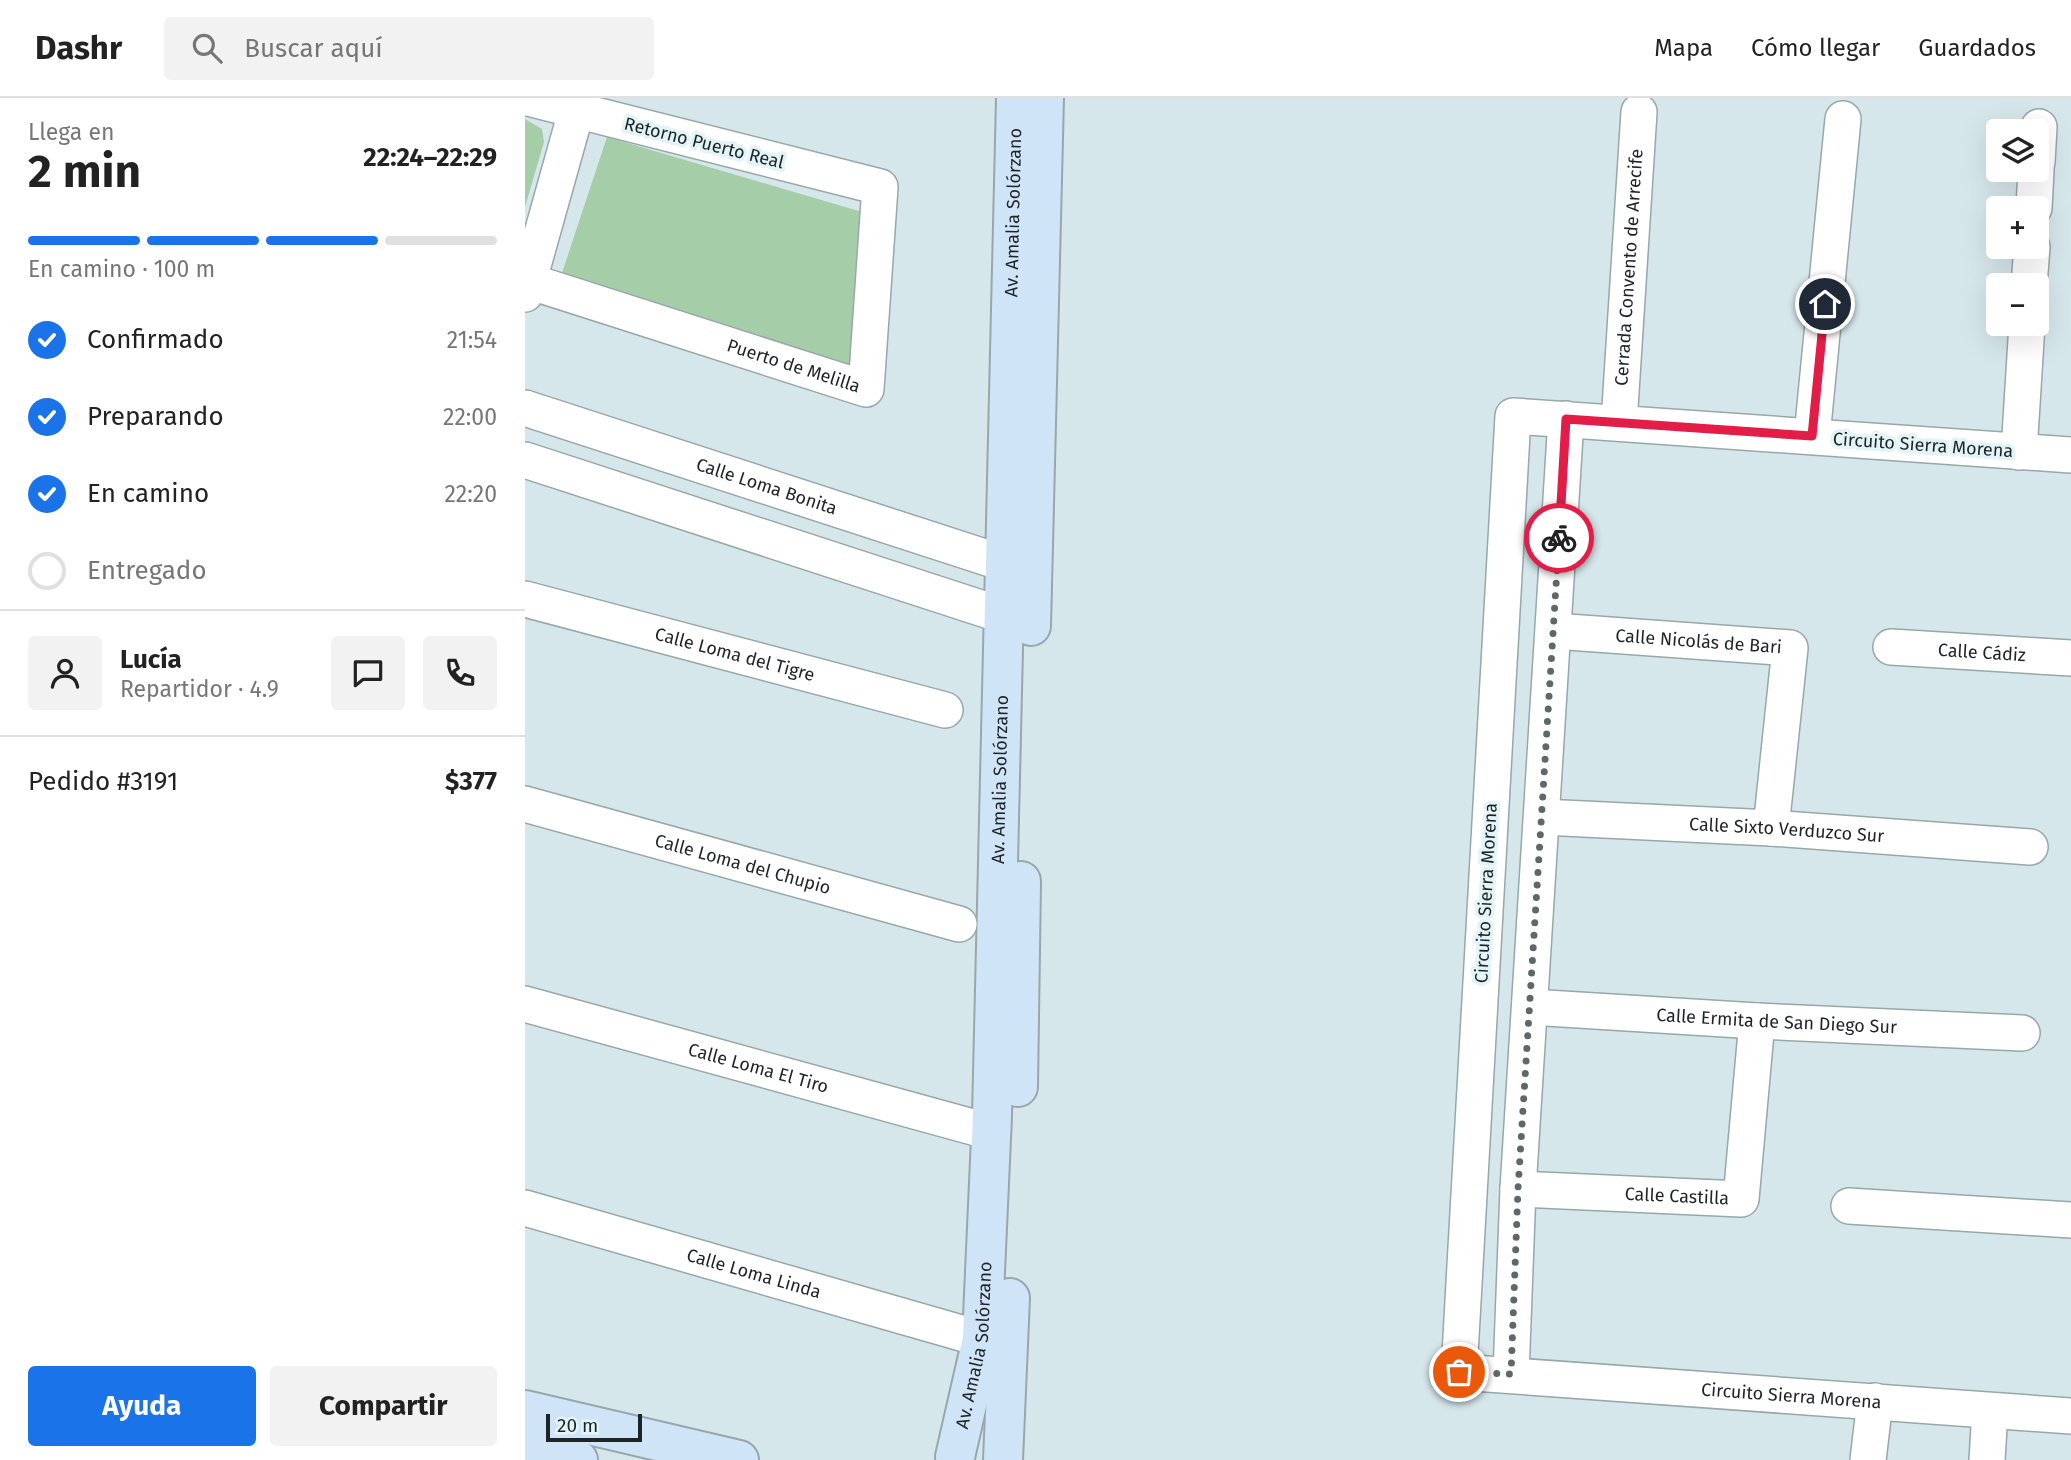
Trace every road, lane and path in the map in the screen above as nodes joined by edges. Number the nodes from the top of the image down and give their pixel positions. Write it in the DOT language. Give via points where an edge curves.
graph roads {
  1 [pos="529,98"];
  2 [pos="1016,98"];
  3 [pos="1044,98"];
  4 [pos="578,105"];
  5 [pos="1639,112"];
  6 [pos="1843,119"];
  7 [pos="880,187"];
  8 [pos="526,285"];
  9 [pos="2026,336"];
  10 [pos="525,408"];
  11 [pos="1566,419"];
  12 [pos="1619,423"];
  13 [pos="1812,436"];
  14 [pos="2019,452"];
  15 [pos="2071,455"];
  16 [pos="525,460"];
  17 [pos="1006,564"];
  18 [pos="525,599"];
  19 [pos="1005,616"];
  20 [pos="1554,631"];
  21 [pos="1891,647"];
  22 [pos="2071,658"];
  23 [pos="945,710"];
  24 [pos="525,804"];
  25 [pos="1542,817"];
  26 [pos="1771,828"];
  27 [pos="2030,847"];
  28 [pos="960,924"];
  29 [pos="525,1004"];
  30 [pos="1529,1007"];
  31 [pos="1756,1021"];
  32 [pos="2022,1033"];
  33 [pos="991,1132"];
  34 [pos="1518,1189"];
  35 [pos="1849,1206"];
  36 [pos="525,1208"];
  37 [pos="2071,1220"];
  38 [pos="982,1339"];
  39 [pos="1511,1374"];
  40 [pos="1875,1401"];
  41 [pos="525,1410"];
  42 [pos="1990,1411"];
  43 [pos="2071,1416"];
  44 [pos="525,1447"];
  45 [pos="958,1459"];
  46 [pos="578,1460"];
  47 [pos="739,1460"];
  48 [pos="1003,1460"];
  49 [pos="1868,1460"];
  50 [pos="1987,1460"];
  1 -- 4 [label="street, Retorno Puerto Real"];
  2 -- 17 [label="main road, Av. Amalia Solórzano"];
  3 -- 48 [label="main road, Av. Amalia Solórzano" via="1036,489 1021,840 1021,997"];
  4 -- 7 [label="street, Retorno Puerto Real"];
  4 -- 8 [label="street"];
  5 -- 12 [label="street, Cerrada Convento de Arrecife"];
  6 -- 13 [label="street"];
  7 -- 8 [label="street, Puerto de Melilla" via="866,389"];
  9 -- 14 [label="street"];
  10 -- 17 [label="street, Calle Loma Bonita"];
  11 -- 12 [label="street, Circuito Sierra Morena"];
  11 -- 20 [label="street"];
  11 -- 39 [label="street, Circuito Sierra Morena" via="1513,415 1512,429 1459,1372"];
  12 -- 13 [label="street, Circuito Sierra Morena"];
  13 -- 14 [label="street, Circuito Sierra Morena"];
  14 -- 15 [label="street, Circuito Sierra Morena"];
  16 -- 19 [label="street"];
  17 -- 19 [label="main road, Av. Amalia Solórzano"];
  18 -- 23 [label="street, Calle Loma del Tigre"];
  19 -- 33 [label="main road, Av. Amalia Solórzano"];
  20 -- 25 [label="street"];
  20 -- 26 [label="street, Calle Nicolás de Bari" via="1790,648"];
  21 -- 22 [label="street, Calle Cádiz"];
  24 -- 28 [label="street, Calle Loma del Chupio"];
  25 -- 26 [label="street, Calle Sixto Verduzco Sur"];
  25 -- 30 [label="street"];
  26 -- 27 [label="street, Calle Sixto Verduzco Sur"];
  29 -- 33 [label="street, Calle Loma El Tiro"];
  30 -- 31 [label="street, Calle Ermita de San Diego Sur"];
  30 -- 34 [label="street"];
  31 -- 32 [label="street, Calle Ermita de San Diego Sur"];
  31 -- 34 [label="street, Calle Castilla" via="1741,1199"];
  33 -- 38 [label="main road, Av. Amalia Solórzano"];
  34 -- 39 [label="street"];
  35 -- 37 [label="street"];
  36 -- 38 [label="street, Calle Loma Linda"];
  38 -- 45 [label="main road, Av. Amalia Solórzano"];
  39 -- 40 [label="street, Circuito Sierra Morena"];
  40 -- 42 [label="street, Circuito Sierra Morena"];
  40 -- 49 [label="street"];
  41 -- 47 [label="main road"];
  42 -- 43 [label="street, Circuito Sierra Morena"];
  42 -- 50 [label="street"];
  44 -- 46 [label="main road"];
}
